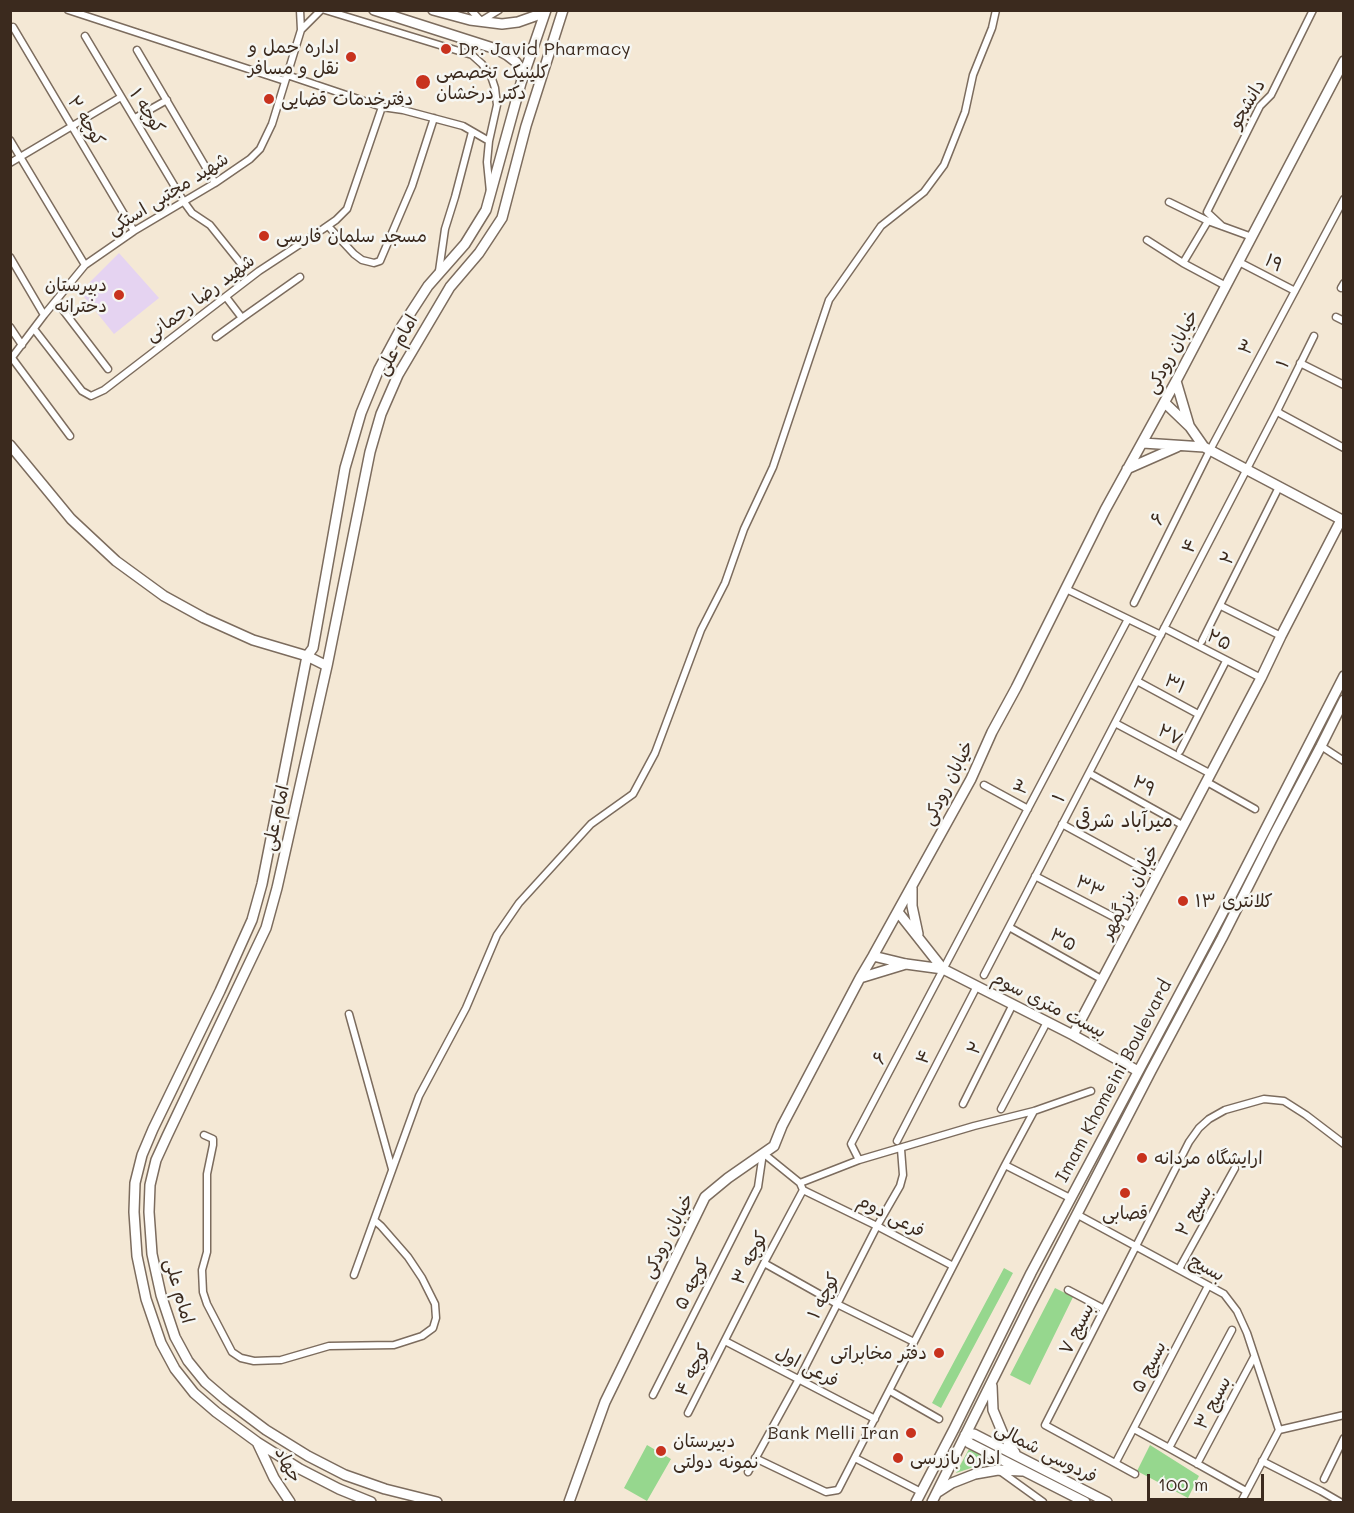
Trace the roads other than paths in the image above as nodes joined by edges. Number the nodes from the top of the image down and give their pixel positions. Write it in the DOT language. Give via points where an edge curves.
graph roads {
  1 [pos="68,10"];
  2 [pos="300,10"];
  3 [pos="323,10"];
  4 [pos="374,10"];
  5 [pos="412,10"];
  6 [pos="433,10"];
  7 [pos="471,10"];
  8 [pos="499,10"];
  9 [pos="544,10"];
  10 [pos="563,10"];
  11 [pos="996,10"];
  12 [pos="1313,10"];
  13 [pos="407,21"];
  14 [pos="481,21"];
  15 [pos="13,27"];
  16 [pos="302,30"];
  17 [pos="85,36"];
  18 [pos="137,50"];
  19 [pos="1344,61"];
  20 [pos="286,78"];
  21 [pos="1340,79"];
  22 [pos="521,83"];
  23 [pos="121,97"];
  24 [pos="167,100"];
  25 [pos="382,106"];
  26 [pos="135,118"];
  27 [pos="434,118"];
  28 [pos="72,126"];
  29 [pos="472,132"];
  30 [pos="10,140"];
  31 [pos="489,141"];
  32 [pos="21,157"];
  33 [pos="10,163"];
  34 [pos="215,183"];
  35 [pos="490,194"];
  36 [pos="1344,199"];
  37 [pos="184,202"];
  38 [pos="1169,202"];
  39 [pos="486,210"];
  40 [pos="502,218"];
  41 [pos="1208,221"];
  42 [pos="1222,225"];
  43 [pos="328,226"];
  44 [pos="134,231"];
  45 [pos="1252,237"];
  46 [pos="1147,240"];
  47 [pos="10,257"];
  48 [pos="1239,262"];
  49 [pos="1183,263"];
  50 [pos="85,265"];
  51 [pos="242,265"];
  52 [pos="439,272"];
  53 [pos="300,277"];
  54 [pos="1226,286"];
  55 [pos="1295,291"];
  56 [pos="226,297"];
  57 [pos="57,301"];
  58 [pos="44,315"];
  59 [pos="1336,317"];
  60 [pos="242,318"];
  61 [pos="1344,321"];
  62 [pos="10,327"];
  63 [pos="34,329"];
  64 [pos="1314,336"];
  65 [pos="216,337"];
  66 [pos="22,345"];
  67 [pos="11,359"];
  68 [pos="1300,363"];
  69 [pos="108,369"];
  70 [pos="1176,381"];
  71 [pos="1344,385"];
  72 [pos="1165,403"];
  73 [pos="1277,411"];
  74 [pos="1190,427"];
  75 [pos="70,436"];
  76 [pos="1143,443"];
  77 [pos="10,445"];
  78 [pos="1180,446"];
  79 [pos="1207,448"];
  80 [pos="1344,448"];
  81 [pos="1127,469"];
  82 [pos="1246,470"];
  83 [pos="1279,487"];
  84 [pos="1342,520"];
  85 [pos="1066,589"];
  86 [pos="1134,603"];
  87 [pos="1221,606"];
  88 [pos="1128,619"];
  89 [pos="1164,628"];
  90 [pos="1161,635"];
  91 [pos="1281,636"];
  92 [pos="1202,641"];
  93 [pos="307,656"];
  94 [pos="1226,661"];
  95 [pos="327,666"];
  96 [pos="1344,676"];
  97 [pos="1262,678"];
  98 [pos="1137,681"];
  99 [pos="1341,696"];
  100 [pos="1198,714"];
  101 [pos="1115,723"];
  102 [pos="1321,746"];
  103 [pos="1180,751"];
  104 [pos="1343,759"];
  105 [pos="1089,772"];
  106 [pos="1209,778"];
  107 [pos="984,785"];
  108 [pos="1028,809"];
  109 [pos="1255,809"];
  110 [pos="1062,825"];
  111 [pos="1184,826"];
  112 [pos="1035,876"];
  113 [pos="1157,876"];
  114 [pos="912,885"];
  115 [pos="898,912"];
  116 [pos="252,920"];
  117 [pos="267,925"];
  118 [pos="1131,926"];
  119 [pos="1009,927"];
  120 [pos="920,939"];
  121 [pos="873,956"];
  122 [pos="906,964"];
  123 [pos="943,969"];
  124 [pos="984,975"];
  125 [pos="860,978"];
  126 [pos="1103,980"];
  127 [pos="977,986"];
  128 [pos="1013,1005"];
  129 [pos="349,1014"];
  130 [pos="1047,1022"];
  131 [pos="1074,1035"];
  132 [pos="1138,1071"];
  133 [pos="1091,1091"];
  134 [pos="963,1104"];
  135 [pos="1001,1109"];
  136 [pos="1034,1110"];
  137 [pos="204,1135"];
  138 [pos="897,1141"];
  139 [pos="1344,1144"];
  140 [pos="901,1149"];
  141 [pos="763,1154"];
  142 [pos="859,1160"];
  143 [pos="1005,1165"];
  144 [pos="1234,1168"];
  145 [pos="392,1169"];
  146 [pos="800,1183"];
  147 [pos="804,1190"];
  148 [pos="1070,1198"];
  149 [pos="1078,1215"];
  150 [pos="374,1220"];
  151 [pos="877,1226"];
  152 [pos="1136,1246"];
  153 [pos="764,1263"];
  154 [pos="953,1266"];
  155 [pos="1179,1269"];
  156 [pos="354,1275"];
  157 [pos="1208,1286"];
  158 [pos="1068,1290"];
  159 [pos="837,1304"];
  160 [pos="1104,1309"];
  161 [pos="1232,1330"];
  162 [pos="725,1341"];
  163 [pos="914,1341"];
  164 [pos="1254,1357"];
  165 [pos="799,1379"];
  166 [pos="992,1382"];
  167 [pos="890,1391"];
  168 [pos="653,1395"];
  169 [pos="688,1413"];
  170 [pos="1344,1415"];
  171 [pos="875,1419"];
  172 [pos="939,1419"];
  173 [pos="954,1429"];
  174 [pos="1134,1429"];
  175 [pos="1280,1430"];
  176 [pos="965,1435"];
  177 [pos="1344,1438"];
  178 [pos="257,1442"];
  179 [pos="1169,1448"];
  180 [pos="1016,1455"];
  181 [pos="755,1458"];
  182 [pos="855,1458"];
  183 [pos="1262,1461"];
  184 [pos="1116,1462"];
  185 [pos="1197,1464"];
  186 [pos="934,1469"];
  187 [pos="998,1470"];
  188 [pos="1026,1471"];
  189 [pos="748,1472"];
  190 [pos="1135,1474"];
  191 [pos="945,1476"];
  192 [pos="1324,1479"];
  193 [pos="1246,1491"];
  194 [pos="921,1492"];
  195 [pos="934,1498"];
  196 [pos="569,1502"];
  197 [pos="290,1503"];
  198 [pos="371,1503"];
  199 [pos="436,1503"];
  200 [pos="916,1503"];
  201 [pos="1043,1503"];
  202 [pos="1084,1503"];
  203 [pos="1107,1503"];
  204 [pos="1241,1503"];
  205 [pos="1340,1503"];
  1 -- 20 [label="street"];
  2 -- 16 [label="street"];
  3 -- 16 [label="street"];
  3 -- 31 [label="street" via="472,54 491,76 495,88 497,105"];
  4 -- 13 [label="main road"];
  5 -- 13 [label="main road"];
  6 -- 14 [label="main road"];
  7 -- 14 [label="street"];
  8 -- 14 [label="street"];
  9 -- 14 [label="main road" via="518,22"];
  9 -- 22 [label="main road, امام علی"];
  10 -- 40 [label="main road, امام علی"];
  11 -- 145 [label="street" via="973,75 965,112 944,165 924,192 881,226 829,300 773,467 701,630 655,753 633,794 591,824 519,903 497,935 466,1008 419,1096"];
  12 -- 42 [label="street, دانشجو" via="1207,212"];
  13 -- 22 [label="main road" via="507,54 521,70"];
  15 -- 28 [label="street, کوچه ۲"];
  16 -- 20 [label="street, شهید مجتبی استکی"];
  17 -- 23 [label="street, کوچه ۱"];
  18 -- 24 [label="street"];
  19 -- 21 [label="main road, خیابان رودکی"];
  20 -- 25 [label="street"];
  20 -- 34 [label="street, شهید مجتبی استکی" via="260,149"];
  21 -- 45 [label="main road, خیابان رودکی"];
  22 -- 35 [label="main road, امام علی"];
  23 -- 26 [label="street, کوچه ۱"];
  23 -- 28 [label="street"];
  24 -- 26 [label="street"];
  24 -- 34 [label="street"];
  25 -- 27 [label="street"];
  25 -- 43 [label="street, شهید رضا رحمانی" via="347,209"];
  26 -- 37 [label="street, کوچه ۱"];
  27 -- 29 [label="street"];
  27 -- 43 [label="street" via="412,186 380,261 362,260"];
  28 -- 32 [label="street"];
  28 -- 44 [label="street, کوچه ۲"];
  29 -- 31 [label="street"];
  29 -- 52 [label="street" via="445,229"];
  30 -- 32 [label="street"];
  31 -- 35 [label="street"];
  32 -- 33 [label="street"];
  32 -- 50 [label="street"];
  34 -- 37 [label="street, شهید مجتبی استکی"];
  35 -- 39 [label="main road, امام علی"];
  36 -- 55 [label="street"];
  37 -- 44 [label="street, شهید مجتبی استکی"];
  37 -- 51 [label="street, کوچه ۱" via="210,225"];
  38 -- 41 [label="street"];
  39 -- 40 [label="main road"];
  39 -- 52 [label="main road, امام علی" via="465,244"];
  40 -- 95 [label="main road, امام علی" via="479,254 450,287 398,375 381,414"];
  41 -- 42 [label="street"];
  41 -- 49 [label="street"];
  42 -- 45 [label="street"];
  43 -- 56 [label="street, شهید رضا رحمانی"];
  44 -- 50 [label="street, شهید مجتبی استکی"];
  45 -- 48 [label="main road, خیابان رودکی"];
  46 -- 49 [label="street"];
  47 -- 58 [label="street"];
  48 -- 54 [label="main road, خیابان رودکی"];
  48 -- 55 [label="street, ۱۹"];
  49 -- 54 [label="street"];
  50 -- 57 [label="street, شهید مجتبی استکی"];
  52 -- 93 [label="main road, امام علی" via="402,326 361,413 345,468 313,648"];
  53 -- 60 [label="street"];
  54 -- 70 [label="main road, خیابان رودکی"];
  55 -- 79 [label="street, ۳"];
  56 -- 60 [label="street"];
  56 -- 63 [label="street, شهید رضا رحمانی" via="91,396 82,391"];
  57 -- 58 [label="street, شهید مجتبی استکی"];
  57 -- 69 [label="street"];
  58 -- 63 [label="street, شهید مجتبی استکی"];
  59 -- 61 [label="street"];
  60 -- 65 [label="street"];
  62 -- 66 [label="street"];
  63 -- 66 [label="street, شهید مجتبی استکی"];
  64 -- 68 [label="street, ۱"];
  66 -- 67 [label="street, شهید مجتبی استکی"];
  67 -- 75 [label="street"];
  68 -- 71 [label="street"];
  68 -- 73 [label="street, ۱"];
  70 -- 72 [label="main road, خیابان رودکی"];
  70 -- 74 [label="main road"];
  72 -- 74 [label="main road"];
  72 -- 76 [label="main road, خیابان رودکی"];
  73 -- 80 [label="street"];
  73 -- 82 [label="street, ۱"];
  74 -- 79 [label="main road"];
  76 -- 78 [label="main road"];
  76 -- 81 [label="main road, خیابان رودکی"];
  77 -- 93 [label="main road" via="71,519 116,561 164,596 253,640"];
  78 -- 79 [label="main road"];
  78 -- 81 [label="main road"];
  79 -- 82 [label="main road"];
  79 -- 86 [label="street, ۶"];
  81 -- 85 [label="main road, خیابان رودکی"];
  82 -- 83 [label="main road"];
  82 -- 89 [label="street, ۴"];
  83 -- 84 [label="main road"];
  83 -- 87 [label="street, ۲"];
  84 -- 91 [label="main road, خیابان بزرگمهر"];
  85 -- 88 [label="street"];
  85 -- 114 [label="main road, خیابان رودکی" via="971,779"];
  87 -- 91 [label="street"];
  87 -- 92 [label="street, ۲"];
  88 -- 90 [label="street"];
  88 -- 108 [label="street, ۳"];
  89 -- 90 [label="street, ۴"];
  89 -- 94 [label="street, ۲۵"];
  90 -- 98 [label="street, ۱"];
  91 -- 97 [label="main road, خیابان بزرگمهر"];
  93 -- 95 [label="main road"];
  93 -- 116 [label="main road, امام علی"];
  94 -- 97 [label="street, ۲۵"];
  94 -- 100 [label="street"];
  95 -- 117 [label="main road, امام علی"];
  96 -- 99 [label="main road, Imam Khomeini Boulevard"];
  97 -- 106 [label="main road, خیابان بزرگمهر"];
  98 -- 100 [label="street, ۳۱"];
  98 -- 101 [label="street, ۱"];
  99 -- 102 [label="main road, Imam Khomeini Boulevard"];
  99 -- 132 [label="main road, Imam Khomeini Boulevard"];
  100 -- 103 [label="street"];
  101 -- 105 [label="street, ۱"];
  101 -- 106 [label="street, ۲۷"];
  102 -- 104 [label="street"];
  102 -- 149 [label="main road, Imam Khomeini Boulevard"];
  105 -- 110 [label="street, ۱"];
  105 -- 111 [label="street, ۲۹"];
  106 -- 109 [label="street, ۲۷"];
  106 -- 111 [label="main road, خیابان بزرگمهر"];
  107 -- 108 [label="street"];
  108 -- 123 [label="street, ۳"];
  110 -- 112 [label="street, ۱"];
  110 -- 113 [label="street"];
  111 -- 113 [label="main road, خیابان بزرگمهر"];
  112 -- 118 [label="street, ۳۳"];
  112 -- 119 [label="street, ۱"];
  113 -- 118 [label="main road, خیابان بزرگمهر"];
  114 -- 115 [label="main road, خیابان رودکی"];
  114 -- 120 [label="main road" via="914,919"];
  115 -- 120 [label="main road, بیست متری سوم"];
  115 -- 121 [label="main road, خیابان رودکی"];
  116 -- 117 [label="main road"];
  116 -- 178 [label="main road, امام علی" via="142,1155 135,1183 134,1212 137,1256 146,1299 175,1369 194,1393"];
  117 -- 199 [label="main road, امام علی" via="156,1160 149,1212 152,1254 161,1295 188,1361 226,1400 266,1430 345,1475"];
  118 -- 126 [label="main road, خیابان بزرگمهر"];
  119 -- 124 [label="street, ۱"];
  119 -- 126 [label="street, ۳۵"];
  120 -- 123 [label="main road, بیست متری سوم"];
  121 -- 122 [label="main road, بیست متری سوم"];
  121 -- 125 [label="main road, خیابان رودکی"];
  122 -- 123 [label="main road, بیست متری سوم"];
  122 -- 125 [label="main road"];
  123 -- 127 [label="main road, بیست متری سوم"];
  123 -- 142 [label="street, ۶" via="851,1144"];
  125 -- 141 [label="main road, خیابان رودکی" via="774,1146"];
  126 -- 131 [label="main road, خیابان بزرگمهر"];
  127 -- 128 [label="main road, بیست متری سوم"];
  127 -- 138 [label="street, ۴"];
  128 -- 130 [label="main road, بیست متری سوم"];
  128 -- 134 [label="street, ۲"];
  129 -- 145 [label="street"];
  130 -- 131 [label="main road, بیست متری سوم"];
  130 -- 135 [label="street"];
  131 -- 132 [label="main road, بیست متری سوم"];
  132 -- 148 [label="main road, Imam Khomeini Boulevard"];
  133 -- 136 [label="street"];
  136 -- 140 [label="street"];
  136 -- 143 [label="street"];
  137 -- 150 [label="street" via="213,1139 213,1145 207,1173 203,1292 226,1342 241,1358 281,1360 329,1346 394,1345 433,1328 435,1304 422,1278"];
  139 -- 152 [label="street, بسیج ۷" via="1284,1101 1264,1099 1226,1110 1198,1128"];
  140 -- 142 [label="street"];
  140 -- 151 [label="street" via="900,1186"];
  141 -- 146 [label="street"];
  141 -- 168 [label="street, کوچه ۵" via="758,1187"];
  141 -- 196 [label="main road, خیابان رودکی" via="705,1197 605,1402"];
  142 -- 146 [label="street"];
  143 -- 148 [label="street"];
  143 -- 154 [label="street"];
  144 -- 155 [label="street, بسیج ۲"];
  145 -- 150 [label="street"];
  146 -- 147 [label="street"];
  147 -- 151 [label="street, فرعی دوم"];
  147 -- 153 [label="street, کوچه ۳"];
  148 -- 173 [label="main road, Imam Khomeini Boulevard"];
  149 -- 152 [label="street, بسیج"];
  149 -- 166 [label="main road, Imam Khomeini Boulevard"];
  150 -- 156 [label="street"];
  151 -- 154 [label="street, فرعی دوم"];
  151 -- 159 [label="street, کوچه ۱"];
  152 -- 155 [label="street, بسیج"];
  152 -- 160 [label="street, بسیج ۷"];
  153 -- 159 [label="street"];
  153 -- 162 [label="street, کوچه ۳"];
  154 -- 163 [label="street"];
  155 -- 157 [label="street, بسیج"];
  157 -- 164 [label="street, بسیج" via="1224,1294 1237,1311"];
  157 -- 174 [label="street, بسیج ۵"];
  158 -- 160 [label="street"];
  159 -- 163 [label="street"];
  159 -- 165 [label="street, کوچه ۱"];
  160 -- 184 [label="street, بسیج ۷" via="1045,1425"];
  161 -- 179 [label="street"];
  162 -- 165 [label="street, فرعی اول"];
  162 -- 169 [label="street, کوچه ۴"];
  163 -- 167 [label="street"];
  164 -- 175 [label="street, بسیج"];
  164 -- 185 [label="street, بسیج ۳"];
  165 -- 171 [label="street, فرعی اول"];
  165 -- 181 [label="street"];
  166 -- 176 [label="main road, Imam Khomeini Boulevard"];
  166 -- 180 [label="main road" via="993,1410"];
  167 -- 171 [label="street"];
  167 -- 172 [label="street"];
  170 -- 175 [label="street"];
  171 -- 182 [label="street"];
  173 -- 176 [label="main road"];
  173 -- 186 [label="main road, Imam Khomeini Boulevard"];
  174 -- 179 [label="street"];
  174 -- 184 [label="street, بسیج ۵"];
  175 -- 183 [label="street"];
  176 -- 180 [label="main road, فردوسی شمالی" via="974,1434"];
  176 -- 188 [label="main road, فردوسی شمالی" via="969,1443"];
  176 -- 191 [label="main road, Imam Khomeini Boulevard"];
  177 -- 192 [label="street"];
  178 -- 197 [label="main road, جهاد"];
  178 -- 198 [label="main road, امام علی" via="300,1470"];
  179 -- 185 [label="street"];
  180 -- 203 [label="main road, فردوسی شمالی"];
  181 -- 182 [label="street" via="826,1492 838,1491"];
  181 -- 189 [label="street"];
  182 -- 194 [label="street"];
  183 -- 193 [label="street"];
  183 -- 205 [label="street"];
  184 -- 190 [label="street"];
  185 -- 193 [label="street"];
  186 -- 191 [label="main road" via="944,1461"];
  186 -- 194 [label="main road, Imam Khomeini Boulevard"];
  187 -- 188 [label="main road"];
  187 -- 195 [label="main road" via="952,1483"];
  187 -- 201 [label="street"];
  188 -- 202 [label="main road, فردوسی شمالی"];
  191 -- 195 [label="main road, Imam Khomeini Boulevard"];
  193 -- 204 [label="street"];
  194 -- 200 [label="main road, Imam Khomeini Boulevard"];
}
